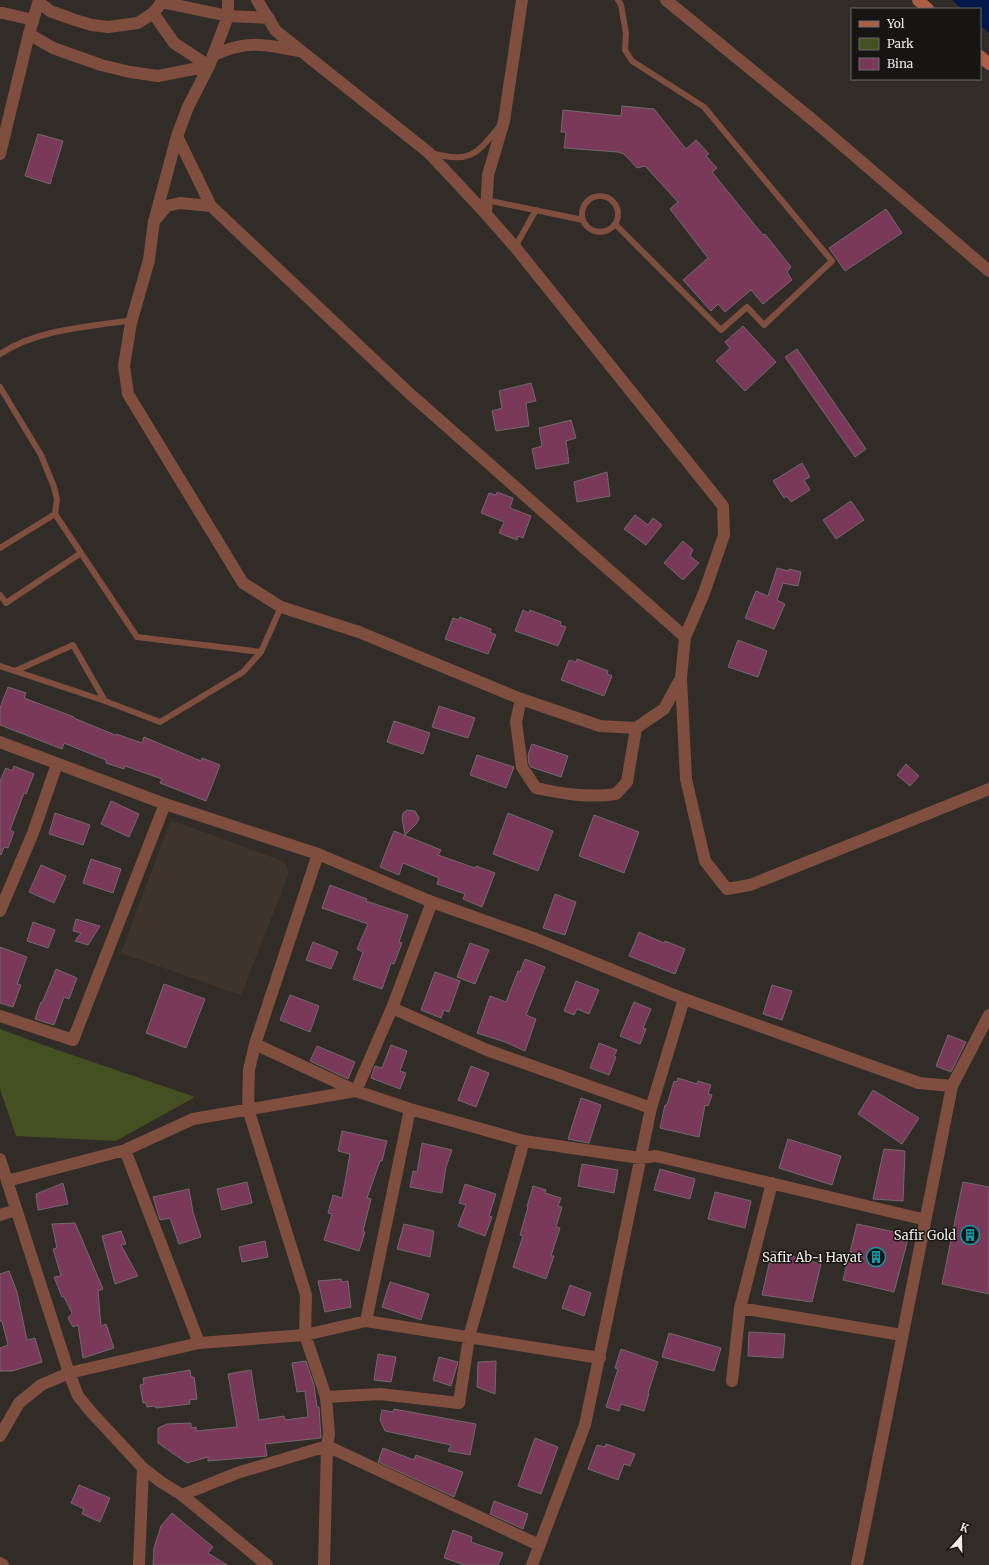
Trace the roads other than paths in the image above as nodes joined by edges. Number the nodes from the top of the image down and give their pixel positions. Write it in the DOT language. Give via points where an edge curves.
graph roads {
  1 [pos="228,0"];
  2 [pos="257,0"];
  3 [pos="522,0"];
  4 [pos="618,0"];
  5 [pos="666,0"];
  6 [pos="918,0"];
  7 [pos="39,1"];
  8 [pos="163,1"];
  9 [pos="927,8"];
  10 [pos="1,12"];
  11 [pos="153,13"];
  12 [pos="228,16"];
  13 [pos="268,18"];
  14 [pos="33,20"];
  15 [pos="29,34"];
  16 [pos="299,51"];
  17 [pos="981,57"];
  18 [pos="989,64"];
  19 [pos="209,66"];
  20 [pos="504,121"];
  21 [pos="177,136"];
  22 [pos="428,152"];
  23 [pos="0,154"];
  24 [pos="486,200"];
  25 [pos="211,206"];
  26 [pos="536,210"];
  27 [pos="486,214"];
  28 [pos="583,220"];
  29 [pos="154,221"];
  30 [pos="615,224"];
  31 [pos="515,247"];
  32 [pos="989,271"];
  33 [pos="132,320"];
  34 [pos="0,354"];
  35 [pos="0,387"];
  36 [pos="55,514"];
  37 [pos="0,548"];
  38 [pos="81,553"];
  39 [pos="0,595"];
  40 [pos="281,607"];
  41 [pos="685,637"];
  42 [pos="260,652"];
  43 [pos="0,666"];
  44 [pos="15,671"];
  45 [pos="681,678"];
  46 [pos="521,699"];
  47 [pos="105,701"];
  48 [pos="636,728"];
  49 [pos="0,742"];
  50 [pos="57,764"];
  51 [pos="989,789"];
  52 [pos="165,804"];
  53 [pos="318,854"];
  54 [pos="432,902"];
  55 [pos="0,912"];
  56 [pos="684,999"];
  57 [pos="392,1008"];
  58 [pos="989,1015"];
  59 [pos="0,1016"];
  60 [pos="255,1044"];
  61 [pos="952,1086"];
  62 [pos="356,1091"];
  63 [pos="248,1108"];
  64 [pos="651,1108"];
  65 [pos="410,1110"];
  66 [pos="524,1141"];
  67 [pos="125,1150"];
  68 [pos="640,1158"];
  69 [pos="0,1159"];
  70 [pos="7,1181"];
  71 [pos="772,1183"];
  72 [pos="16,1210"];
  73 [pos="0,1215"];
  74 [pos="922,1219"];
  75 [pos="740,1308"];
  76 [pos="366,1321"];
  77 [pos="305,1335"];
  78 [pos="902,1335"];
  79 [pos="469,1337"];
  80 [pos="199,1343"];
  81 [pos="600,1358"];
  82 [pos="69,1373"];
  83 [pos="732,1381"];
  84 [pos="326,1397"];
  85 [pos="0,1436"];
  86 [pos="327,1446"];
  87 [pos="143,1468"];
  88 [pos="182,1495"];
  89 [pos="539,1545"];
  90 [pos="0,1563"];
  91 [pos="3,1565"];
  92 [pos="139,1565"];
  93 [pos="267,1565"];
  94 [pos="324,1565"];
  95 [pos="532,1565"];
  96 [pos="857,1565"];
  1 -- 12 [label="street"];
  2 -- 13 [label="street"];
  3 -- 20 [label="street"];
  4 -- 30 [label="lane" via="626,33 625,50 632,61 704,106 832,261 764,325 747,307 721,330"];
  5 -- 32 [label="street" via="814,121"];
  6 -- 9 [label="main road"];
  7 -- 11 [label="street" via="50,11 70,19 108,27 138,23"];
  7 -- 14 [label="street"];
  8 -- 11 [label="street"];
  8 -- 12 [label="street"];
  10 -- 14 [label="street"];
  11 -- 19 [label="street" via="174,44"];
  12 -- 13 [label="street"];
  12 -- 19 [label="street"];
  13 -- 16 [label="street" via="276,31"];
  14 -- 15 [label="street"];
  15 -- 19 [label="street" via="53,48 130,72 158,76"];
  15 -- 23 [label="street"];
  16 -- 19 [label="street" via="246,44 214,55"];
  16 -- 22 [label="street"];
  17 -- 18 [label="main road"];
  19 -- 21 [label="street" via="188,107"];
  20 -- 22 [label="lane" via="482,147 468,157 447,157"];
  20 -- 24 [label="street" via="488,175"];
  21 -- 25 [label="street"];
  21 -- 29 [label="street"];
  22 -- 27 [label="street"];
  24 -- 26 [label="lane"];
  24 -- 27 [label="street"];
  25 -- 29 [label="street" via="180,203 167,206"];
  25 -- 41 [label="street" via="409,393"];
  26 -- 28 [label="lane"];
  26 -- 31 [label="lane"];
  27 -- 31 [label="street"];
  28 -- 30 [label="lane" via="586,226 598,232 610,229"];
  28 -- 30 [label="lane" via="584,204 590,198 606,197 613,201 617,208"];
  29 -- 33 [label="street" via="150,260"];
  31 -- 41 [label="street" via="723,506 724,536"];
  33 -- 34 [label="lane" via="43,335"];
  33 -- 40 [label="street" via="124,366 128,394 243,583"];
  35 -- 36 [label="lane" via="41,455 54,486 57,499"];
  36 -- 37 [label="lane"];
  36 -- 38 [label="lane"];
  38 -- 39 [label="lane" via="6,603"];
  38 -- 42 [label="lane" via="137,637"];
  40 -- 42 [label="lane"];
  40 -- 46 [label="street" via="358,632"];
  41 -- 45 [label="street"];
  42 -- 47 [label="lane" via="243,672 160,722"];
  43 -- 44 [label="lane"];
  44 -- 47 [label="lane"];
  44 -- 47 [label="lane" via="73,645"];
  45 -- 48 [label="street" via="664,709"];
  45 -- 51 [label="street" via="686,779 705,861 727,889 750,885"];
  46 -- 48 [label="street" via="600,726"];
  46 -- 48 [label="street" via="516,722 522,767 536,788 599,797 616,794 626,782"];
  49 -- 50 [label="street"];
  50 -- 52 [label="street"];
  50 -- 55 [label="street" via="33,833"];
  52 -- 53 [label="street"];
  52 -- 59 [label="street" via="73,1040"];
  53 -- 54 [label="street"];
  53 -- 60 [label="street"];
  54 -- 56 [label="street" via="536,939"];
  54 -- 57 [label="street"];
  56 -- 61 [label="street" via="919,1083"];
  56 -- 64 [label="street"];
  57 -- 62 [label="street"];
  57 -- 64 [label="street" via="487,1050"];
  58 -- 61 [label="street"];
  60 -- 62 [label="street"];
  60 -- 63 [label="street" via="249,1070"];
  61 -- 78 [label="street"];
  62 -- 63 [label="street"];
  62 -- 65 [label="street"];
  63 -- 67 [label="street" via="193,1119"];
  63 -- 77 [label="street" via="306,1295"];
  64 -- 68 [label="street"];
  65 -- 66 [label="street"];
  65 -- 76 [label="street"];
  66 -- 68 [label="street"];
  66 -- 79 [label="street"];
  67 -- 70 [label="street"];
  67 -- 80 [label="street"];
  68 -- 71 [label="street" via="656,1156"];
  68 -- 81 [label="street"];
  69 -- 70 [label="street"];
  70 -- 72 [label="street"];
  71 -- 74 [label="street"];
  71 -- 75 [label="street"];
  72 -- 73 [label="street"];
  72 -- 82 [label="street"];
  75 -- 78 [label="street"];
  75 -- 83 [label="street"];
  76 -- 77 [label="street"];
  76 -- 79 [label="street"];
  77 -- 80 [label="street"];
  77 -- 84 [label="street"];
  78 -- 96 [label="street"];
  79 -- 81 [label="street"];
  79 -- 84 [label="street" via="459,1403 380,1394"];
  80 -- 82 [label="street"];
  81 -- 89 [label="street" via="585,1425"];
  82 -- 85 [label="street" via="41,1385 18,1403"];
  82 -- 87 [label="street" via="78,1396"];
  84 -- 86 [label="street" via="329,1434"];
  86 -- 88 [label="street" via="237,1473"];
  86 -- 89 [label="street"];
  86 -- 94 [label="street"];
  87 -- 88 [label="street"];
  87 -- 92 [label="street"];
  88 -- 93 [label="street"];
  89 -- 95 [label="street"];
  90 -- 91 [label="street"];
}
